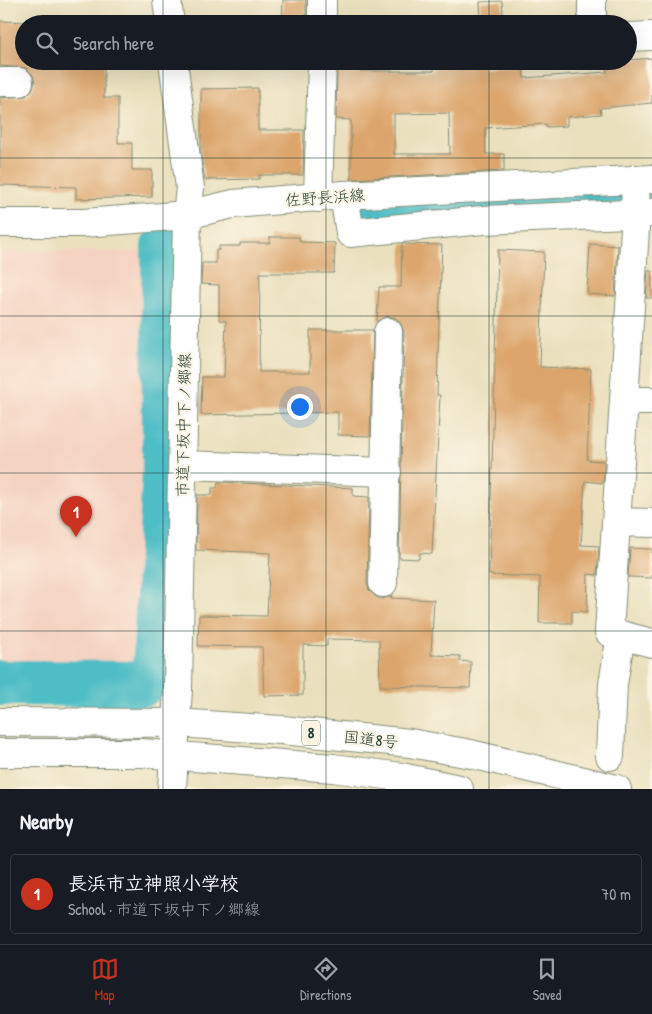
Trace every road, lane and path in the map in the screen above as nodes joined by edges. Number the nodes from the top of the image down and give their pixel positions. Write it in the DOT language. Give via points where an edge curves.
graph roads {
  1 [pos="167,0"];
  2 [pos="322,0"];
  3 [pos="592,0"];
  4 [pos="169,15"];
  5 [pos="322,15"];
  6 [pos="592,15"];
  7 [pos="652,36"];
  8 [pos="637,37"];
  9 [pos="175,70"];
  10 [pos="323,70"];
  11 [pos="641,197"];
  12 [pos="339,205"];
  13 [pos="187,215"];
  14 [pos="0,223"];
  15 [pos="388,332"];
  16 [pos="624,401"];
  17 [pos="652,401"];
  18 [pos="183,465"];
  19 [pos="387,472"];
  20 [pos="616,522"];
  21 [pos="652,523"];
  22 [pos="383,582"];
  23 [pos="621,635"];
  24 [pos="652,643"];
  25 [pos="0,722"];
  26 [pos="177,722"];
  27 [pos="0,753"];
  28 [pos="174,756"];
  29 [pos="610,756"];
  30 [pos="172,789"];
  31 [pos="460,789"];
  32 [pos="617,789"];
  1 -- 4 [label="main road"];
  2 -- 5 [label="main road"];
  3 -- 6 [label="main road"];
  7 -- 8 [label="main road"];
  9 -- 13 [label="main road, 市道下坂中下ノ郷線" via="190,188"];
  10 -- 12 [label="main road"];
  11 -- 12 [label="main road, 佐野長浜線"];
  11 -- 12 [label="main road" via="483,220 350,233"];
  11 -- 16 [label="main road"];
  12 -- 13 [label="main road, 佐野長浜線" via="233,204"];
  13 -- 14 [label="main road, 佐野長浜線" via="84,223"];
  13 -- 18 [label="main road, 市道下坂中下ノ郷線"];
  15 -- 19 [label="main road"];
  16 -- 17 [label="main road"];
  16 -- 20 [label="main road"];
  18 -- 19 [label="main road"];
  18 -- 26 [label="main road, 市道下坂中下ノ郷線"];
  19 -- 22 [label="main road"];
  20 -- 21 [label="main road"];
  20 -- 23 [label="main road" via="609,632"];
  23 -- 24 [label="main road"];
  23 -- 29 [label="main road" via="614,684"];
  25 -- 26 [label="main road, 国道8号 / 8"];
  26 -- 28 [label="main road, 市道下坂中下ノ郷線"];
  26 -- 32 [label="main road, 国道8号 / 8" via="410,743"];
  27 -- 28 [label="main road, 国道8号 / 8"];
  28 -- 30 [label="main road, 市道下坂中下ノ郷線"];
  28 -- 31 [label="main road, 国道8号 / 8" via="333,768"];
}
